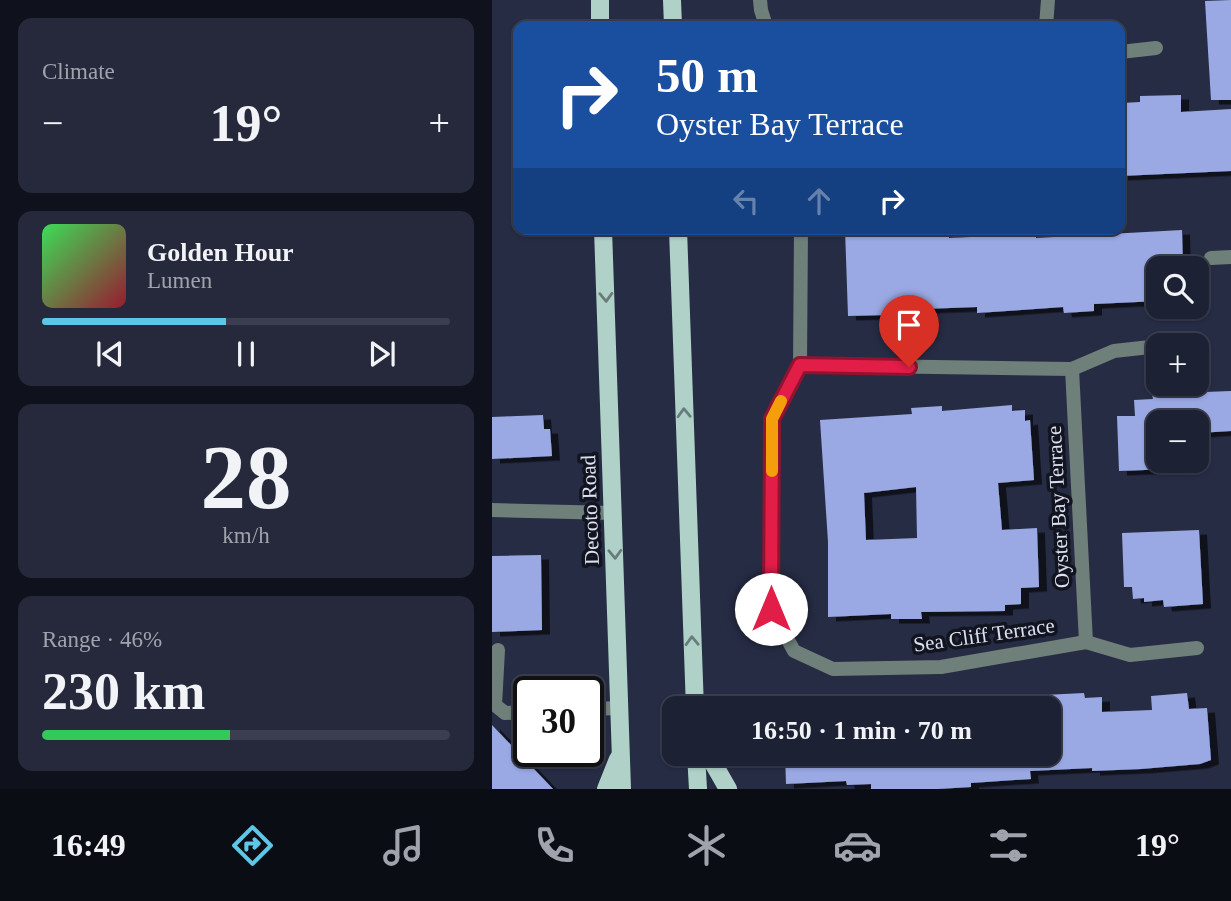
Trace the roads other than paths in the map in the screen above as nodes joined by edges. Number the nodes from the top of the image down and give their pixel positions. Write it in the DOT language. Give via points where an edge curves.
graph roads {
  1 [pos="600,0"];
  2 [pos="672,0"];
  3 [pos="760,0"];
  4 [pos="1048,0"];
  5 [pos="600,21"];
  6 [pos="673,21"];
  7 [pos="764,21"];
  8 [pos="1046,21"];
  9 [pos="1156,48"];
  10 [pos="1125,51"];
  11 [pos="603,235"];
  12 [pos="678,235"];
  13 [pos="801,235"];
  14 [pos="1231,257"];
  15 [pos="1211,258"];
  16 [pos="1146,347"];
  17 [pos="800,365"];
  18 [pos="1072,369"];
  19 [pos="492,510"];
  20 [pos="613,513"];
  21 [pos="1086,642"];
  22 [pos="1197,648"];
  23 [pos="498,650"];
  24 [pos="695,696"];
  25 [pos="604,708"];
  26 [pos="620,708"];
  27 [pos="499,717"];
  28 [pos="621,752"];
  29 [pos="697,766"];
  30 [pos="715,766"];
  31 [pos="606,789"];
  32 [pos="622,789"];
  33 [pos="698,789"];
  34 [pos="728,789"];
  1 -- 5 [label="main road"];
  2 -- 6 [label="main road"];
  3 -- 7 [label="street"];
  4 -- 8 [label="street"];
  9 -- 10 [label="street"];
  11 -- 20 [label="main road, Decoto Road, one-way"];
  24 -- 12 [label="main road, one-way"];
  13 -- 17 [label="street, Sea Cliff Terrace"];
  14 -- 15 [label="street"];
  16 -- 18 [label="street" via="1114,351"];
  17 -- 18 [label="street"];
  17 -- 21 [label="street, Sea Cliff Terrace" via="772,419 771,609 794,651 833,669 941,667"];
  18 -- 21 [label="street, Oyster Bay Terrace"];
  19 -- 20 [label="street"];
  20 -- 26 [label="main road, Decoto Road, one-way"];
  21 -- 22 [label="street, Sea Cliff Terrace" via="1130,655"];
  23 -- 27 [label="street" via="495,705"];
  25 -- 26 [label="street"];
  26 -- 28 [label="main road, Decoto Road"];
  28 -- 31 [label="main road"];
  28 -- 32 [label="main road, Decoto Road"];
  29 -- 33 [label="main road"];
  30 -- 34 [label="main road"];
}
